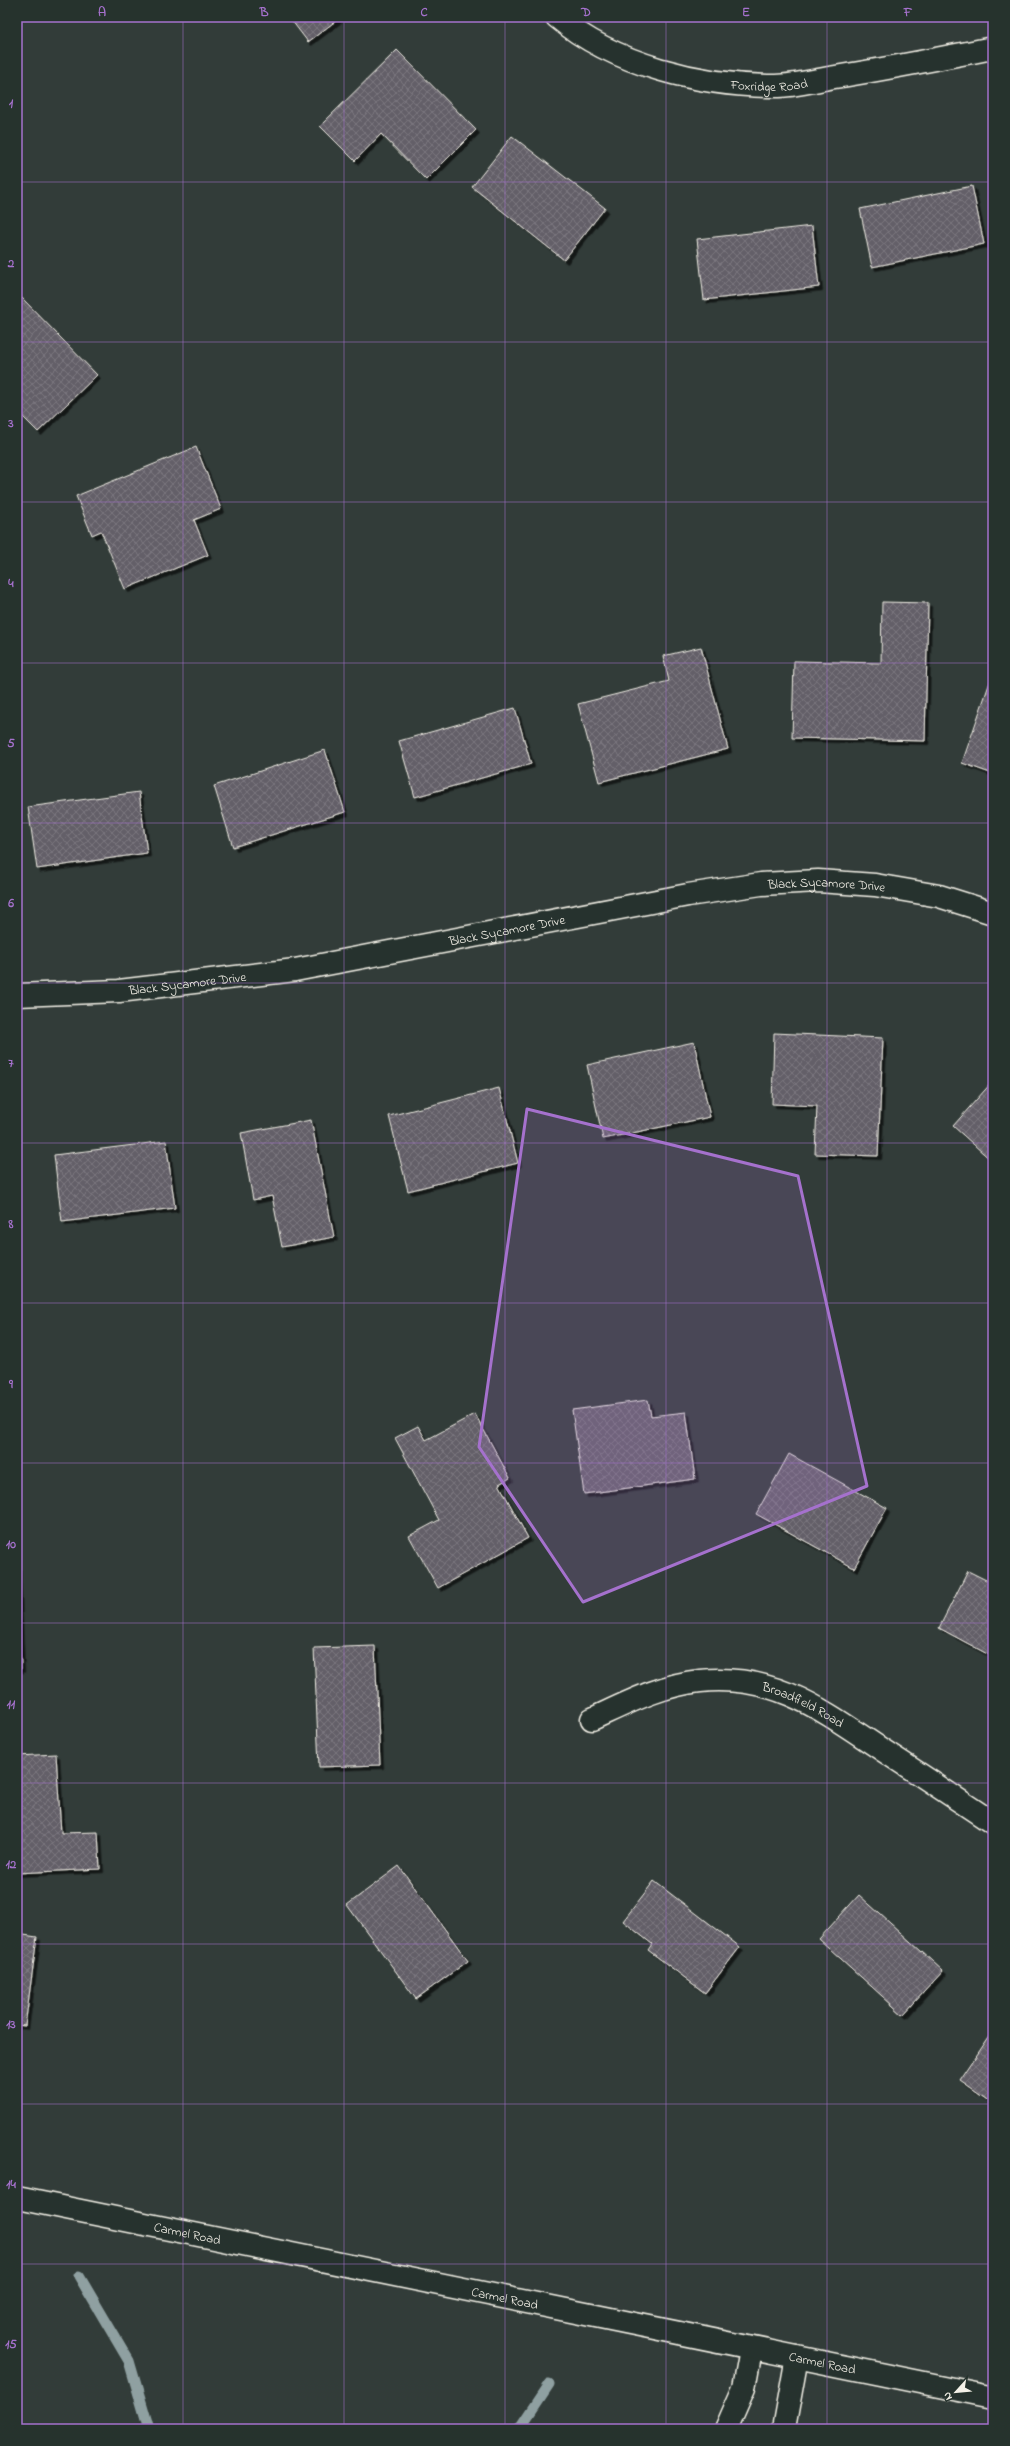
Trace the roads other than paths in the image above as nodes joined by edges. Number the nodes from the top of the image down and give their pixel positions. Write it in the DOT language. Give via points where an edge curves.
graph roads {
  1 [pos="557,17"];
  2 [pos="993,48"];
  3 [pos="993,913"];
  4 [pos="17,995"];
  5 [pos="592,1719"];
  6 [pos="993,1823"];
  7 [pos="17,2198"];
  8 [pos="751,2349"];
  9 [pos="797,2357"];
  10 [pos="993,2397"];
  11 [pos="726,2429"];
  12 [pos="784,2429"];
  1 -- 2 [label="street, Foxridge Road" via="615,53 673,74 714,83 777,86 880,70"];
  3 -- 4 [label="street, Black Sycamore Drive" via="939,896 875,885 818,881 761,884 688,895 295,970 119,991"];
  5 -- 6 [label="street, Broadfield Road" via="649,1692 699,1681 733,1680 765,1686 812,1704"];
  7 -- 8 [label="street, Carmel Road"];
  8 -- 9 [label="street, Carmel Road"];
  8 -- 11 [label="street" via="744,2388"];
  9 -- 10 [label="street, Carmel Road"];
  9 -- 12 [label="street"];
}
